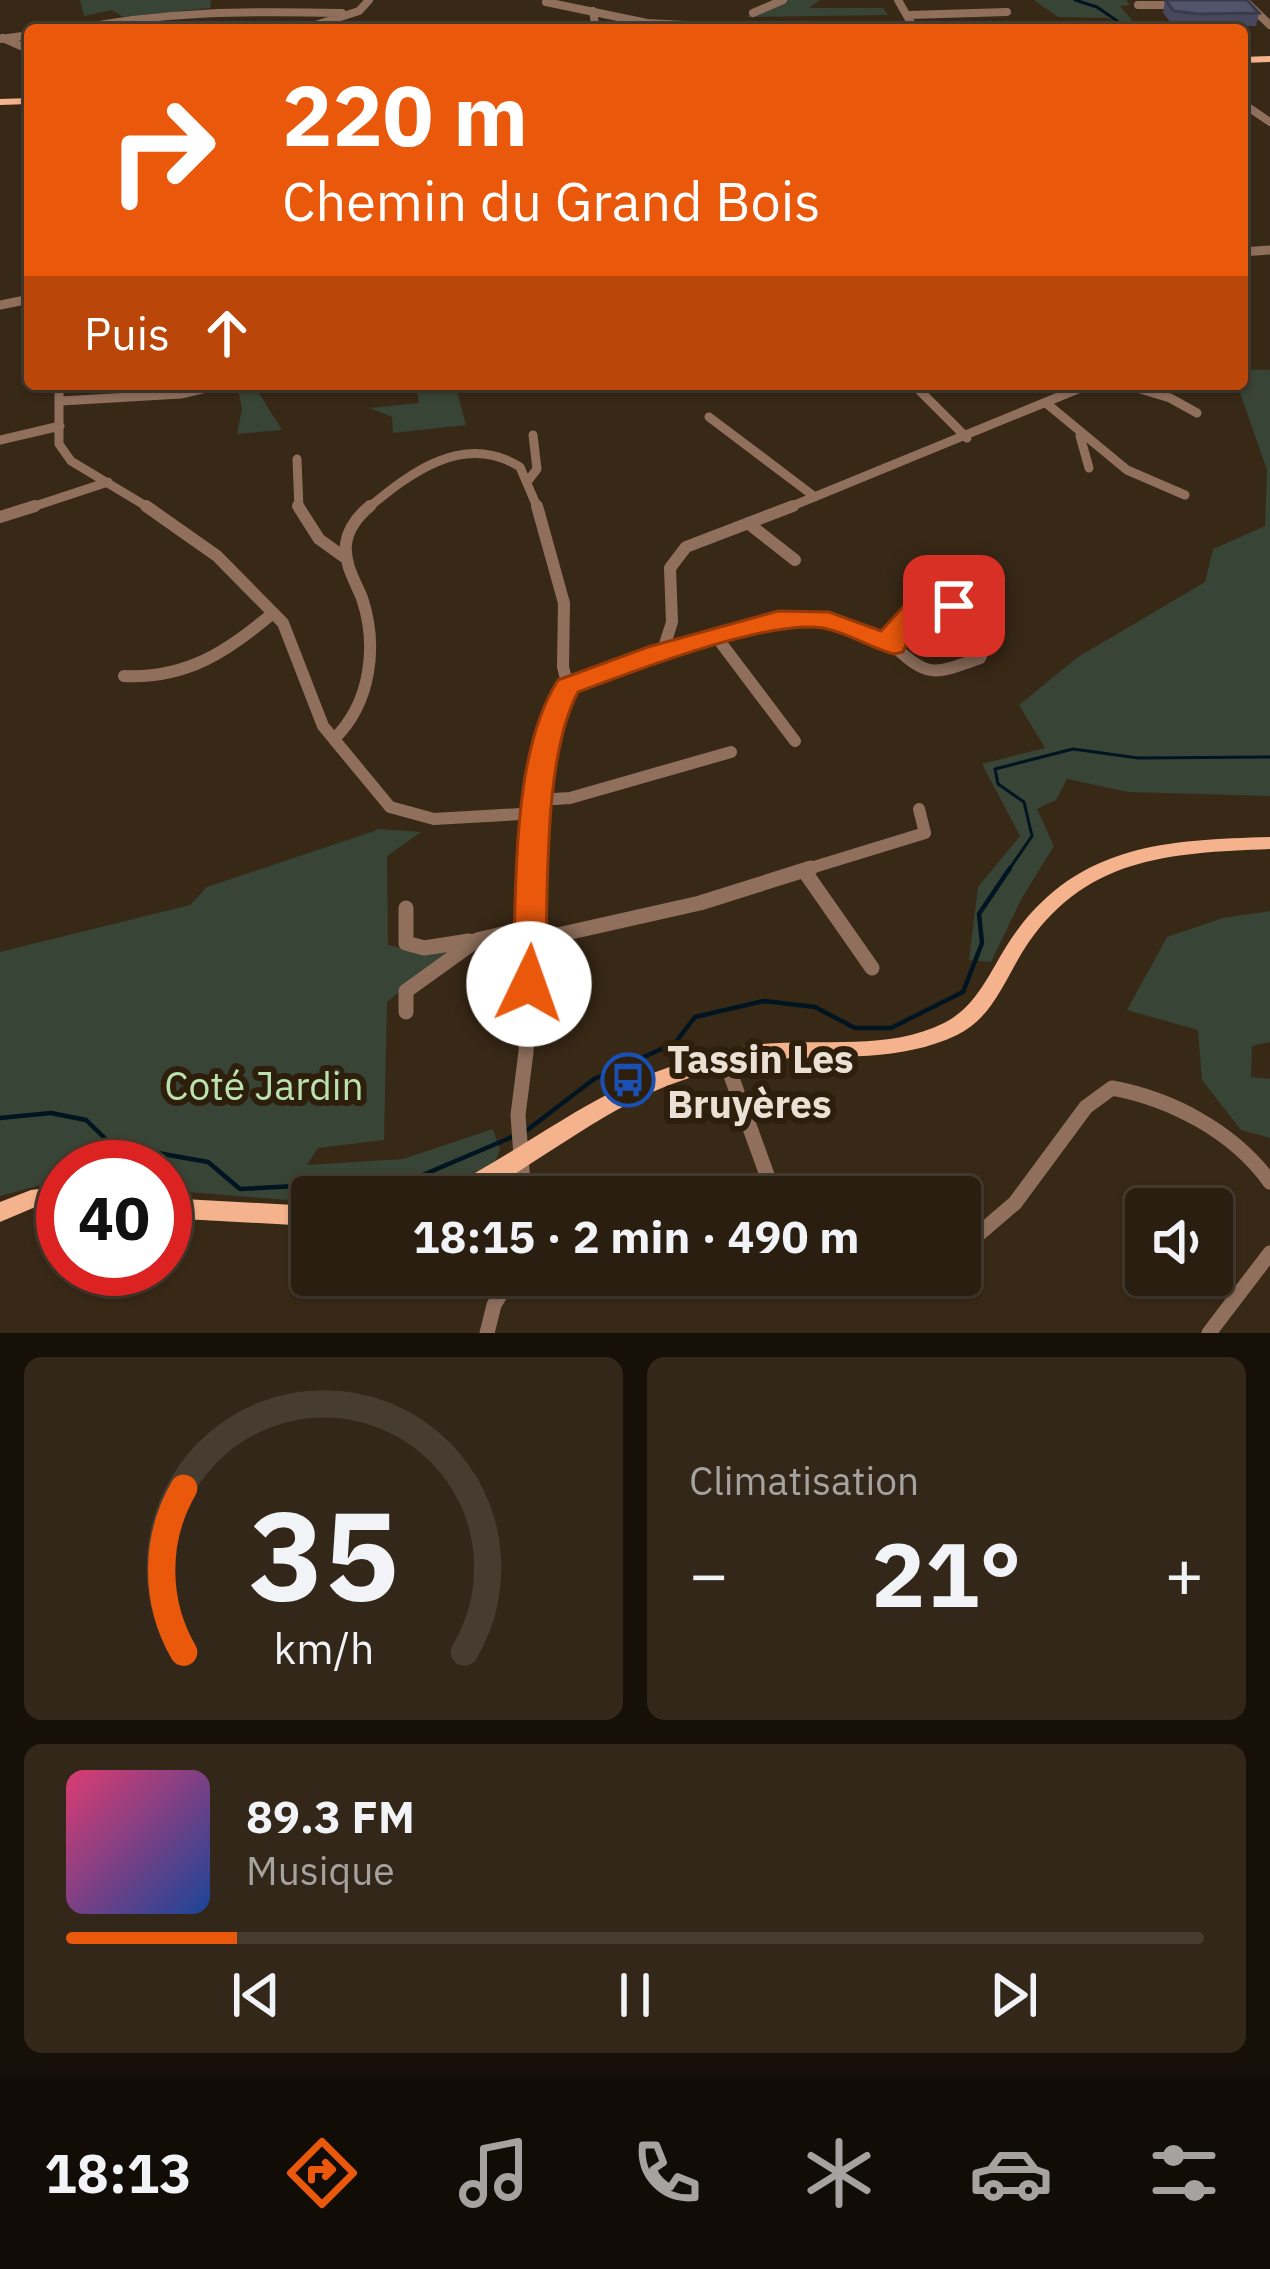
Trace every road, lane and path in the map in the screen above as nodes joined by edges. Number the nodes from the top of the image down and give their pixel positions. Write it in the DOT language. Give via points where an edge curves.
graph roads {
  1 [pos="369,0"];
  2 [pos="783,0"];
  3 [pos="1246,1"];
  4 [pos="546,2"];
  5 [pos="1227,4"];
  6 [pos="1138,5"];
  7 [pos="1187,5"];
  8 [pos="567,6"];
  9 [pos="905,9"];
  10 [pos="593,11"];
  11 [pos="345,12"];
  12 [pos="1007,12"];
  13 [pos="753,13"];
  14 [pos="1268,20"];
  15 [pos="103,24"];
  16 [pos="315,24"];
  17 [pos="348,24"];
  18 [pos="564,24"];
  19 [pos="595,24"];
  20 [pos="679,24"];
  21 [pos="60,390"];
  22 [pos="198,390"];
  23 [pos="920,390"];
  24 [pos="1076,390"];
  25 [pos="1144,390"];
  26 [pos="62,401"];
  27 [pos="1046,403"];
  28 [pos="1197,413"];
  29 [pos="709,417"];
  30 [pos="60,426"];
  31 [pos="533,435"];
  32 [pos="1080,436"];
  33 [pos="967,438"];
  34 [pos="0,440"];
  35 [pos="297,459"];
  36 [pos="1089,468"];
  37 [pos="108,482"];
  38 [pos="527,482"];
  39 [pos="1186,495"];
  40 [pos="815,497"];
  41 [pos="0,517"];
  42 [pos="748,524"];
  43 [pos="344,557"];
  44 [pos="795,560"];
  45 [pos="273,613"];
  46 [pos="715,635"];
  47 [pos="894,646"];
  48 [pos="658,653"];
  49 [pos="124,676"];
  50 [pos="568,686"];
  51 [pos="334,739"];
  52 [pos="795,741"];
  53 [pos="730,752"];
  54 [pos="538,806"];
  55 [pos="919,809"];
  56 [pos="1270,843"];
  57 [pos="805,872"];
  58 [pos="406,908"];
  59 [pos="532,934"];
  60 [pos="477,940"];
  61 [pos="872,968"];
  62 [pos="406,1012"];
  63 [pos="725,1060"];
  64 [pos="521,1142"];
  65 [pos="477,1176"];
  66 [pos="523,1176"];
  67 [pos="767,1176"];
  68 [pos="1270,1182"];
  69 [pos="36,1198"];
  70 [pos="192,1209"];
  71 [pos="0,1212"];
  72 [pos="291,1215"];
  73 [pos="981,1232"];
  74 [pos="1270,1253"];
  75 [pos="499,1296"];
  76 [pos="487,1333"];
  77 [pos="1209,1333"];
  1 -- 11 [label="street"];
  2 -- 13 [label="street"];
  3 -- 5 [label="street"];
  3 -- 14 [label="street"];
  4 -- 8 [label="street"];
  6 -- 7 [label="street"];
  8 -- 10 [label="street"];
  8 -- 18 [label="street"];
  9 -- 12 [label="street"];
  10 -- 19 [label="street"];
  10 -- 20 [label="street"];
  11 -- 15 [label="street" via="212,10"];
  11 -- 16 [label="street"];
  11 -- 17 [label="street"];
  21 -- 26 [label="street"];
  22 -- 26 [label="street"];
  23 -- 33 [label="street"];
  24 -- 27 [label="street"];
  25 -- 28 [label="street"];
  26 -- 30 [label="street"];
  27 -- 32 [label="street"];
  27 -- 33 [label="street"];
  29 -- 40 [label="street"];
  30 -- 34 [label="street"];
  30 -- 37 [label="street" via="59,444 71,461"];
  31 -- 38 [label="street" via="536,470"];
  32 -- 36 [label="street"];
  32 -- 39 [label="street" via="1146,484"];
  33 -- 40 [label="street"];
  35 -- 43 [label="street" via="293,487 305,524"];
  37 -- 41 [label="street"];
  37 -- 45 [label="street" via="218,556"];
  38 -- 43 [label="street" via="500,456 435,459 354,520"];
  38 -- 50 [label="street" via="559,578"];
  40 -- 42 [label="street"];
  42 -- 44 [label="street"];
  42 -- 48 [label="street" via="673,556 672,628"];
  43 -- 51 [label="street" via="365,609 370,666 347,729"];
  45 -- 49 [label="street" via="194,670"];
  45 -- 51 [label="street"];
  46 -- 47 [label="street" via="805,617"];
  46 -- 48 [label="street"];
  46 -- 52 [label="street"];
  47 -- 47 [label="street" via="917,668 938,673 980,658 990,635 970,611 933,607 900,623"];
  48 -- 50 [label="street"];
  50 -- 54 [label="street" via="551,718"];
  51 -- 54 [label="street" via="391,807 434,819"];
  53 -- 54 [label="street"];
  54 -- 59 [label="street"];
  55 -- 57 [label="street" via="925,833"];
  56 -- 63 [label="main road" via="1182,848 1078,879 1036,913 979,1009 949,1030 893,1045"];
  57 -- 59 [label="street" via="680,908"];
  57 -- 61 [label="street"];
  58 -- 60 [label="street" via="403,937 415,947"];
  59 -- 60 [label="street"];
  59 -- 64 [label="street"];
  60 -- 62 [label="street" via="406,991"];
  63 -- 64 [label="main road" via="674,1073"];
  63 -- 67 [label="street"];
  64 -- 65 [label="main road"];
  64 -- 66 [label="street"];
  68 -- 73 [label="street" via="1234,1142 1135,1090 1112,1088 1086,1107 1015,1203"];
  69 -- 71 [label="main road"];
  70 -- 72 [label="main road"];
  74 -- 77 [label="street"];
  75 -- 76 [label="street"];
}
